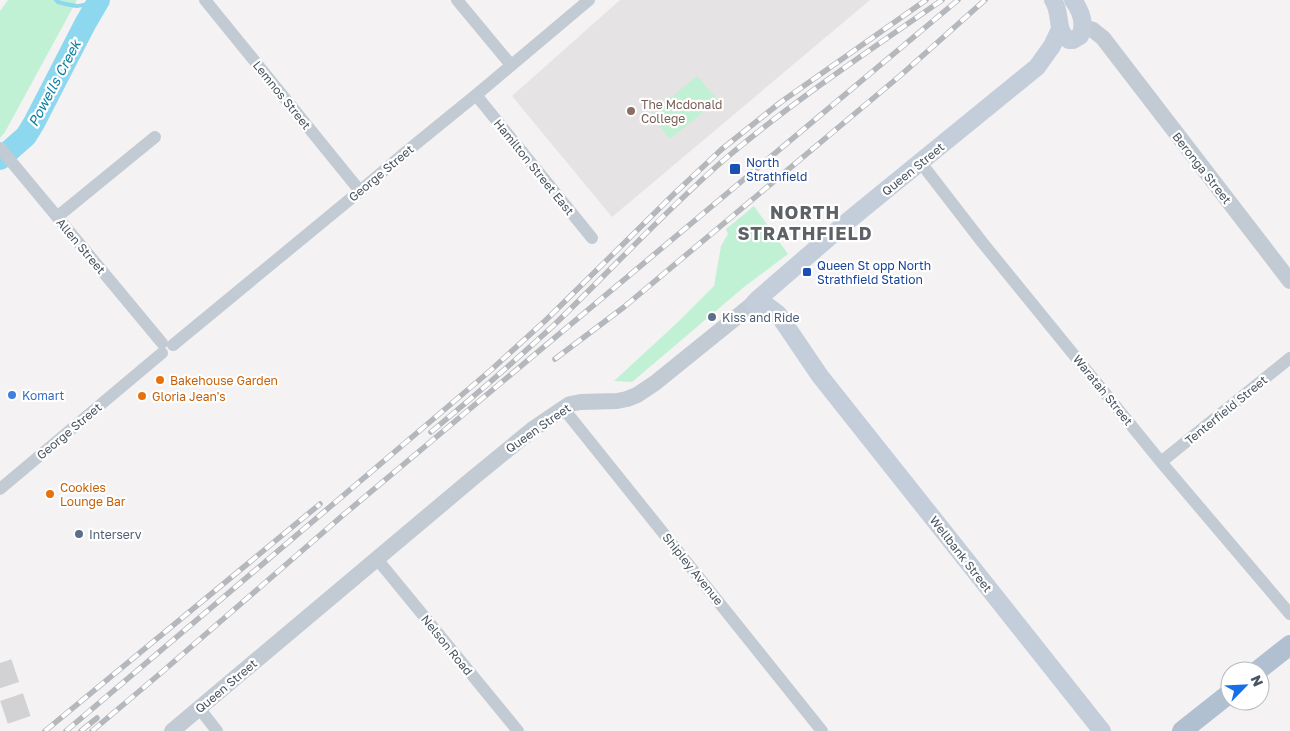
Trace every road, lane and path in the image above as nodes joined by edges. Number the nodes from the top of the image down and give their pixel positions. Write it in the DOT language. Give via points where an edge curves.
graph roads {
  1 [pos="205,0"];
  2 [pos="457,0"];
  3 [pos="589,0"];
  4 [pos="1053,0"];
  5 [pos="1073,0"];
  6 [pos="1074,33"];
  7 [pos="511,65"];
  8 [pos="476,95"];
  9 [pos="155,137"];
  10 [pos="0,148"];
  11 [pos="921,163"];
  12 [pos="360,191"];
  13 [pos="57,217"];
  14 [pos="592,238"];
  15 [pos="1290,281"];
  16 [pos="776,283"];
  17 [pos="756,301"];
  18 [pos="778,314"];
  19 [pos="166,347"];
  20 [pos="1290,358"];
  21 [pos="820,376"];
  22 [pos="563,408"];
  23 [pos="1161,462"];
  24 [pos="0,489"];
  25 [pos="377,559"];
  26 [pos="1290,614"];
  27 [pos="1290,645"];
  28 [pos="1270,661"];
  29 [pos="1220,701"];
  30 [pos="199,708"];
  31 [pos="172,731"];
  32 [pos="217,731"];
  33 [pos="518,731"];
  34 [pos="822,731"];
  35 [pos="1102,731"];
  36 [pos="1182,731"];
  1 -- 12 [label="street, Lemnos Street"];
  2 -- 7 [label="street"];
  3 -- 7 [label="street, George Street"];
  4 -- 6 [label="main road"];
  5 -- 6 [label="main road" via="1081,14"];
  6 -- 11 [label="main road, Queen Street" via="1063,52 1053,61 1037,68"];
  6 -- 15 [label="street, Beronga Street" via="1093,30 1103,38"];
  7 -- 8 [label="street, George Street"];
  8 -- 12 [label="street, George Street"];
  8 -- 14 [label="street, Hamilton Street East"];
  9 -- 13 [label="street"];
  10 -- 13 [label="street, Allen Street"];
  11 -- 16 [label="main road, Queen Street"];
  11 -- 23 [label="street, Waratah Street"];
  12 -- 19 [label="street, George Street"];
  13 -- 19 [label="street, Allen Street"];
  16 -- 17 [label="main road, Queen Street"];
  16 -- 18 [label="main road" via="775,307"];
  17 -- 18 [label="main road, Wellbank Street"];
  17 -- 21 [label="main road, Wellbank Street" via="780,335"];
  17 -- 22 [label="street, Queen Street" via="637,395 617,401 581,402"];
  18 -- 21 [label="main road, Wellbank Street"];
  19 -- 24 [label="street, George Street"];
  20 -- 23 [label="street, Tenterfield Street"];
  21 -- 35 [label="main road, Wellbank Street"];
  22 -- 25 [label="street, Queen Street" via="533,429"];
  22 -- 34 [label="street, Shipley Avenue"];
  23 -- 26 [label="street, Waratah Street"];
  25 -- 30 [label="street, Queen Street"];
  25 -- 33 [label="street, Nelson Road"];
  27 -- 28 [label="main road"];
  29 -- 36 [label="main road"];
  30 -- 31 [label="street, Queen Street"];
  30 -- 32 [label="street"];
}
